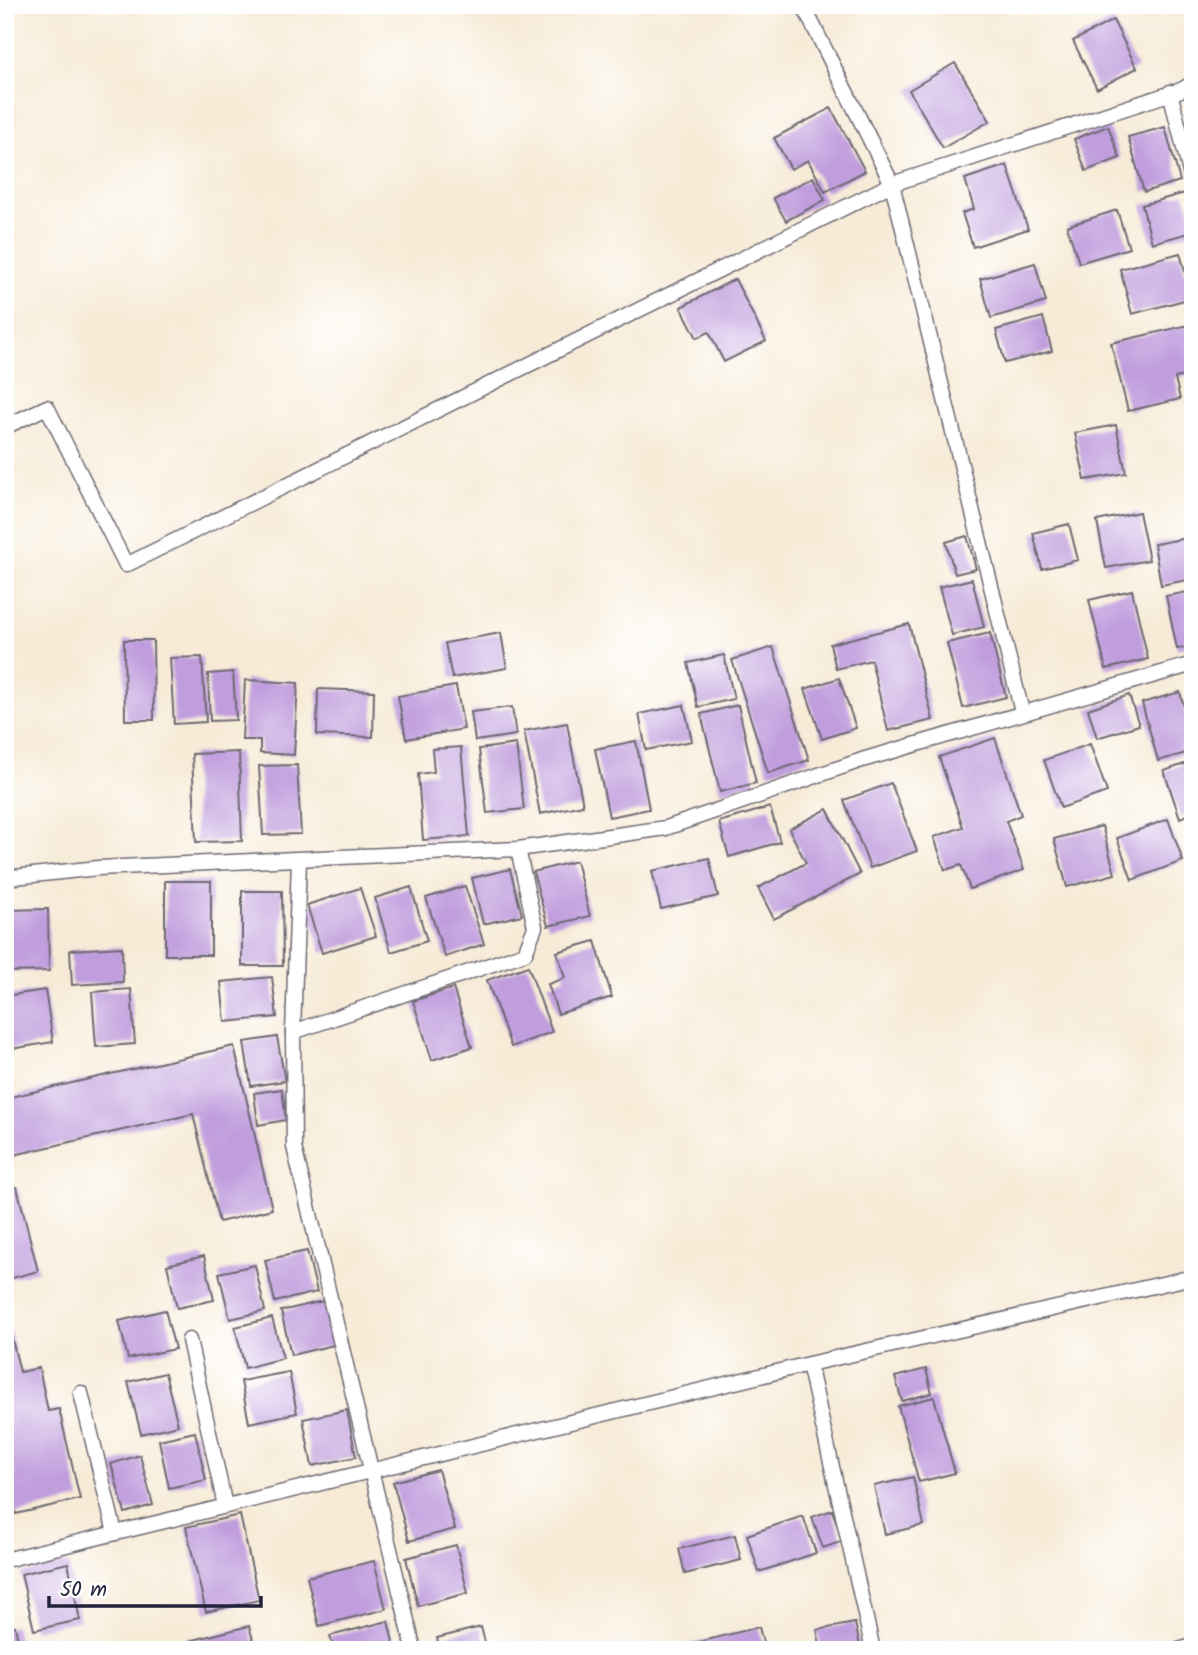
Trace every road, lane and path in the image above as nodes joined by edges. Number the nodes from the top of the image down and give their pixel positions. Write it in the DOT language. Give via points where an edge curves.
graph roads {
  1 [pos="803,5"];
  2 [pos="1193,83"];
  3 [pos="1170,92"];
  4 [pos="892,184"];
  5 [pos="1193,184"];
  6 [pos="5,427"];
  7 [pos="1193,664"];
  8 [pos="1022,712"];
  9 [pos="518,849"];
  10 [pos="299,860"];
  11 [pos="5,878"];
  12 [pos="293,1032"];
  13 [pos="1193,1278"];
  14 [pos="189,1340"];
  15 [pos="809,1364"];
  16 [pos="81,1393"];
  17 [pos="373,1470"];
  18 [pos="225,1506"];
  19 [pos="115,1534"];
  20 [pos="5,1560"];
  21 [pos="1193,1646"];
  22 [pos="414,1650"];
  23 [pos="873,1650"];
  24 [pos="1178,1650"];
  1 -- 4 [label="lane"];
  2 -- 3 [label="lane"];
  3 -- 4 [label="lane"];
  3 -- 5 [label="lane"];
  4 -- 6 [label="lane" via="126,565 47,407"];
  4 -- 8 [label="lane"];
  7 -- 8 [label="lane"];
  8 -- 9 [label="lane" via="862,760 666,828"];
  9 -- 10 [label="lane"];
  9 -- 12 [label="lane" via="535,927 525,953"];
  10 -- 11 [label="lane" via="99,868"];
  10 -- 12 [label="lane"];
  12 -- 17 [label="lane" via="294,1147"];
  13 -- 15 [label="lane"];
  14 -- 18 [label="lane"];
  15 -- 17 [label="lane"];
  15 -- 23 [label="lane"];
  16 -- 19 [label="lane"];
  17 -- 18 [label="lane"];
  17 -- 22 [label="lane"];
  18 -- 19 [label="lane"];
  19 -- 20 [label="lane"];
  21 -- 24 [label="lane"];
}
